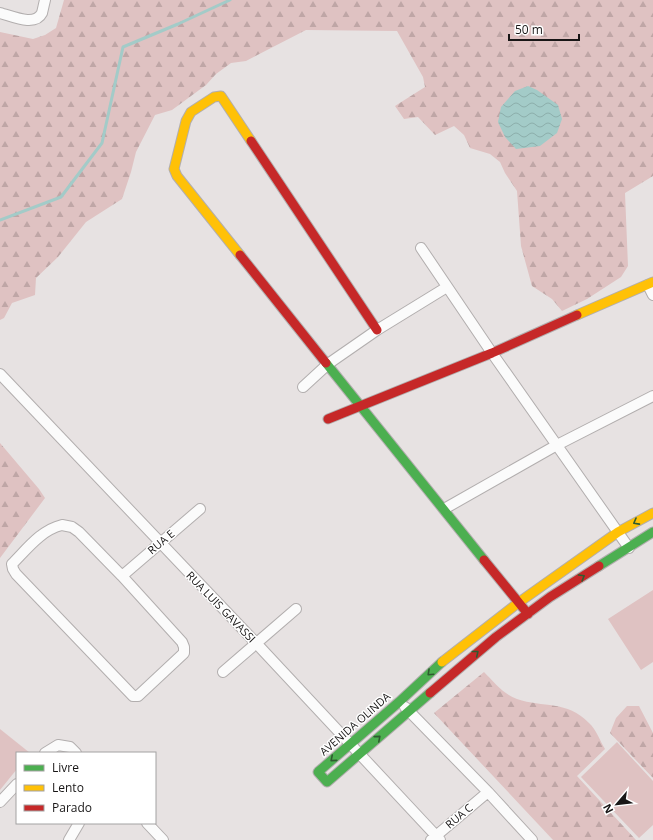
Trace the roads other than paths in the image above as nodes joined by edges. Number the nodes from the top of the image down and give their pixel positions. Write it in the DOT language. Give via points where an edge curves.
graph roads {
  1 [pos="45,0"];
  2 [pos="0,13"];
  3 [pos="421,248"];
  4 [pos="650,283"];
  5 [pos="447,288"];
  6 [pos="653,295"];
  7 [pos="377,330"];
  8 [pos="492,353"];
  9 [pos="328,364"];
  10 [pos="0,374"];
  11 [pos="303,387"];
  12 [pos="653,396"];
  13 [pos="362,406"];
  14 [pos="328,419"];
  15 [pos="557,445"];
  16 [pos="200,509"];
  17 [pos="444,509"];
  18 [pos="653,513"];
  19 [pos="618,532"];
  20 [pos="653,532"];
  21 [pos="160,543"];
  22 [pos="629,548"];
  23 [pos="122,576"];
  24 [pos="518,603"];
  25 [pos="296,609"];
  26 [pos="528,614"];
  27 [pos="256,643"];
  28 [pos="223,672"];
  29 [pos="399,702"];
  30 [pos="409,712"];
  31 [pos="350,744"];
  32 [pos="47,752"];
  33 [pos="75,752"];
  34 [pos="359,754"];
  35 [pos="16,785"];
  36 [pos="488,792"];
  37 [pos="0,802"];
  38 [pos="78,824"];
  39 [pos="147,824"];
  40 [pos="436,838"];
  41 [pos="69,840"];
  42 [pos="163,840"];
  43 [pos="532,840"];
  1 -- 2 [label="street" via="36,19 29,20"];
  3 -- 5 [label="street"];
  4 -- 6 [label="street"];
  4 -- 8 [label="street"];
  5 -- 7 [label="street"];
  5 -- 8 [label="street"];
  7 -- 9 [label="street"];
  7 -- 9 [label="street" via="221,96 214,97 191,112 186,121 174,169 177,176"];
  8 -- 13 [label="street"];
  8 -- 15 [label="street"];
  9 -- 11 [label="street"];
  9 -- 13 [label="street"];
  10 -- 21 [label="street, RUA LUIS GAVASSI"];
  12 -- 15 [label="street"];
  13 -- 14 [label="street"];
  13 -- 17 [label="street"];
  15 -- 17 [label="street"];
  15 -- 19 [label="street"];
  16 -- 21 [label="street, RUA E"];
  17 -- 24 [label="street"];
  18 -- 19 [label="street, AVENIDA OLINDA, one-way"];
  19 -- 22 [label="street"];
  19 -- 24 [label="street, AVENIDA OLINDA"];
  20 -- 22 [label="street, AVENIDA OLINDA"];
  21 -- 23 [label="street, RUA E"];
  21 -- 27 [label="street, RUA LUIS GAVASSI"];
  26 -- 22 [label="street, AVENIDA OLINDA, one-way" via="550,597"];
  23 -- 23 [label="street" via="79,532 62,525 45,531 12,564 16,574 133,696 138,696 184,654 184,646"];
  24 -- 26 [label="street"];
  24 -- 29 [label="street, AVENIDA OLINDA, one-way" via="440,664"];
  25 -- 27 [label="street"];
  30 -- 26 [label="street, AVENIDA OLINDA, one-way" via="451,674"];
  27 -- 28 [label="street"];
  27 -- 31 [label="street, RUA LUIS GAVASSI"];
  29 -- 30 [label="street"];
  29 -- 31 [label="street, AVENIDA OLINDA"];
  34 -- 30 [label="street, AVENIDA OLINDA, one-way"];
  30 -- 36 [label="street"];
  31 -- 34 [label="street, RUA LUIS GAVASSI"];
  31 -- 34 [label="street, AVENIDA OLINDA, one-way" via="318,772 327,782"];
  32 -- 33 [label="street" via="58,745"];
  34 -- 40 [label="street, RUA LUIS GAVASSI"];
  35 -- 37 [label="street"];
  36 -- 40 [label="street, RUA C"];
  36 -- 43 [label="street"];
  38 -- 41 [label="street"];
  39 -- 42 [label="street"];
}
